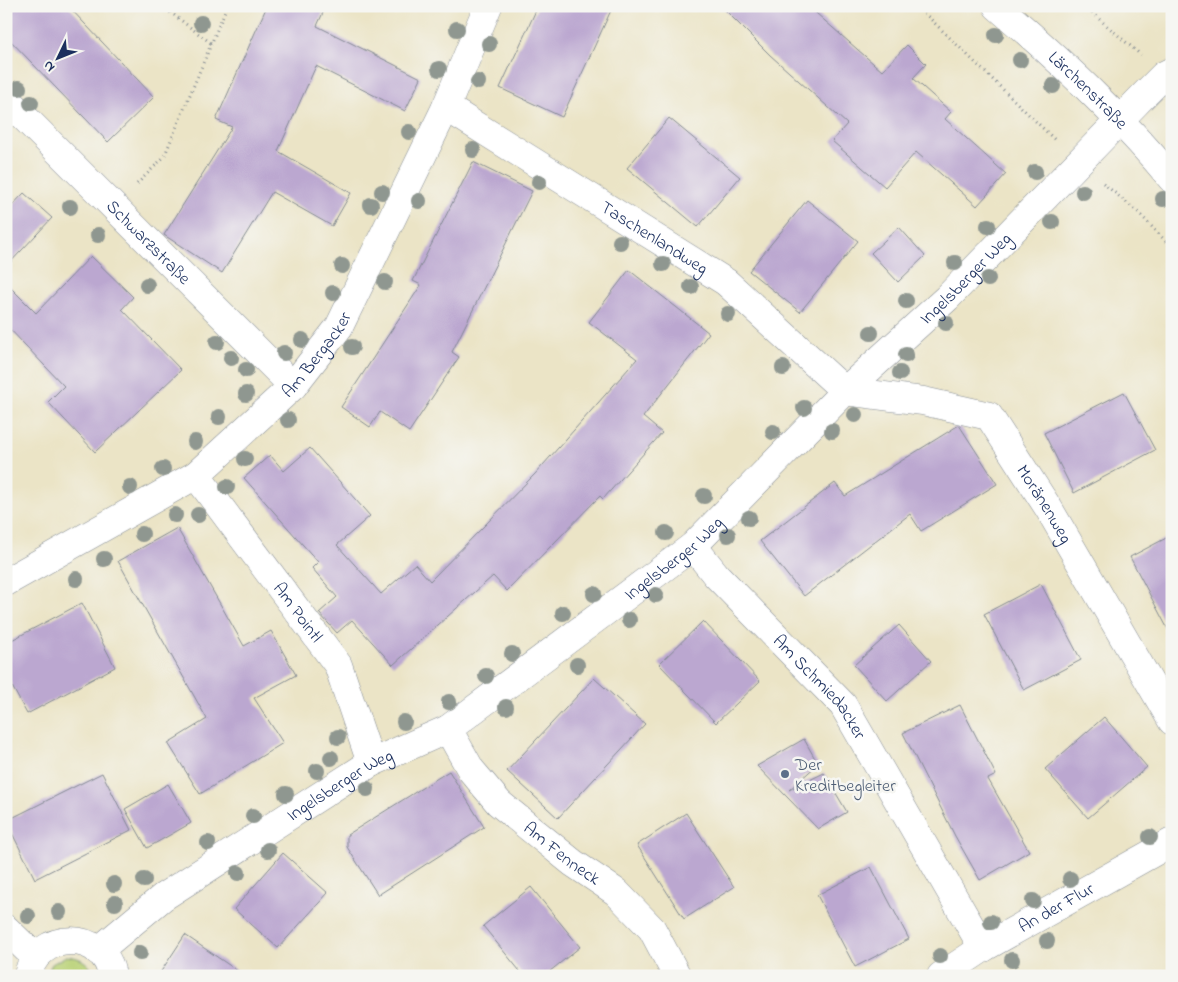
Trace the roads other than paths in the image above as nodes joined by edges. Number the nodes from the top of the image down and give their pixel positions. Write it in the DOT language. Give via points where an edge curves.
graph roads {
  1 [pos="488,6"];
  2 [pos="997,6"];
  3 [pos="1168,73"];
  4 [pos="6,99"];
  5 [pos="446,107"];
  6 [pos="1120,120"];
  7 [pos="1172,179"];
  8 [pos="293,386"];
  9 [pos="845,391"];
  10 [pos="196,476"];
  11 [pos="694,546"];
  12 [pos="6,582"];
  13 [pos="1172,721"];
  14 [pos="448,729"];
  15 [pos="372,763"];
  16 [pos="1172,842"];
  17 [pos="6,929"];
  18 [pos="983,948"];
  19 [pos="98,951"];
  20 [pos="32,966"];
  21 [pos="112,976"];
  22 [pos="677,976"];
  23 [pos="941,976"];
  1 -- 5 [label="street, Am Bergacker"];
  2 -- 6 [label="street, Lärchenstraße"];
  3 -- 6 [label="street, Ingelsberger Weg"];
  4 -- 8 [label="street, Schwarzstraße"];
  5 -- 8 [label="street, Am Bergacker" via="339,327"];
  5 -- 9 [label="street, Taschenlandweg" via="726,282"];
  6 -- 7 [label="street, Lärchenstraße"];
  6 -- 9 [label="street, Ingelsberger Weg" via="946,298"];
  8 -- 10 [label="street, Am Bergacker"];
  9 -- 11 [label="street, Ingelsberger Weg"];
  9 -- 13 [label="street, Moränenweg" via="923,401 989,416 1050,509"];
  10 -- 12 [label="street, Am Bergacker"];
  10 -- 15 [label="street, Am Pointl" via="338,665"];
  11 -- 14 [label="street, Ingelsberger Weg"];
  11 -- 18 [label="street, Am Schmiedacker" via="716,575 843,705"];
  14 -- 15 [label="street, Ingelsberger Weg"];
  14 -- 22 [label="street, Am Fenneck" via="472,770 499,803 573,863 616,892 652,928"];
  15 -- 19 [label="street, Ingelsberger Weg" via="163,897"];
  16 -- 18 [label="street, An der Flur"];
  17 -- 20 [label="street"];
  18 -- 23 [label="street, An der Flur"];
  19 -- 20 [label="street" via="86,943 58,941 45,947"];
  19 -- 21 [label="street" via="106,960"];
}
